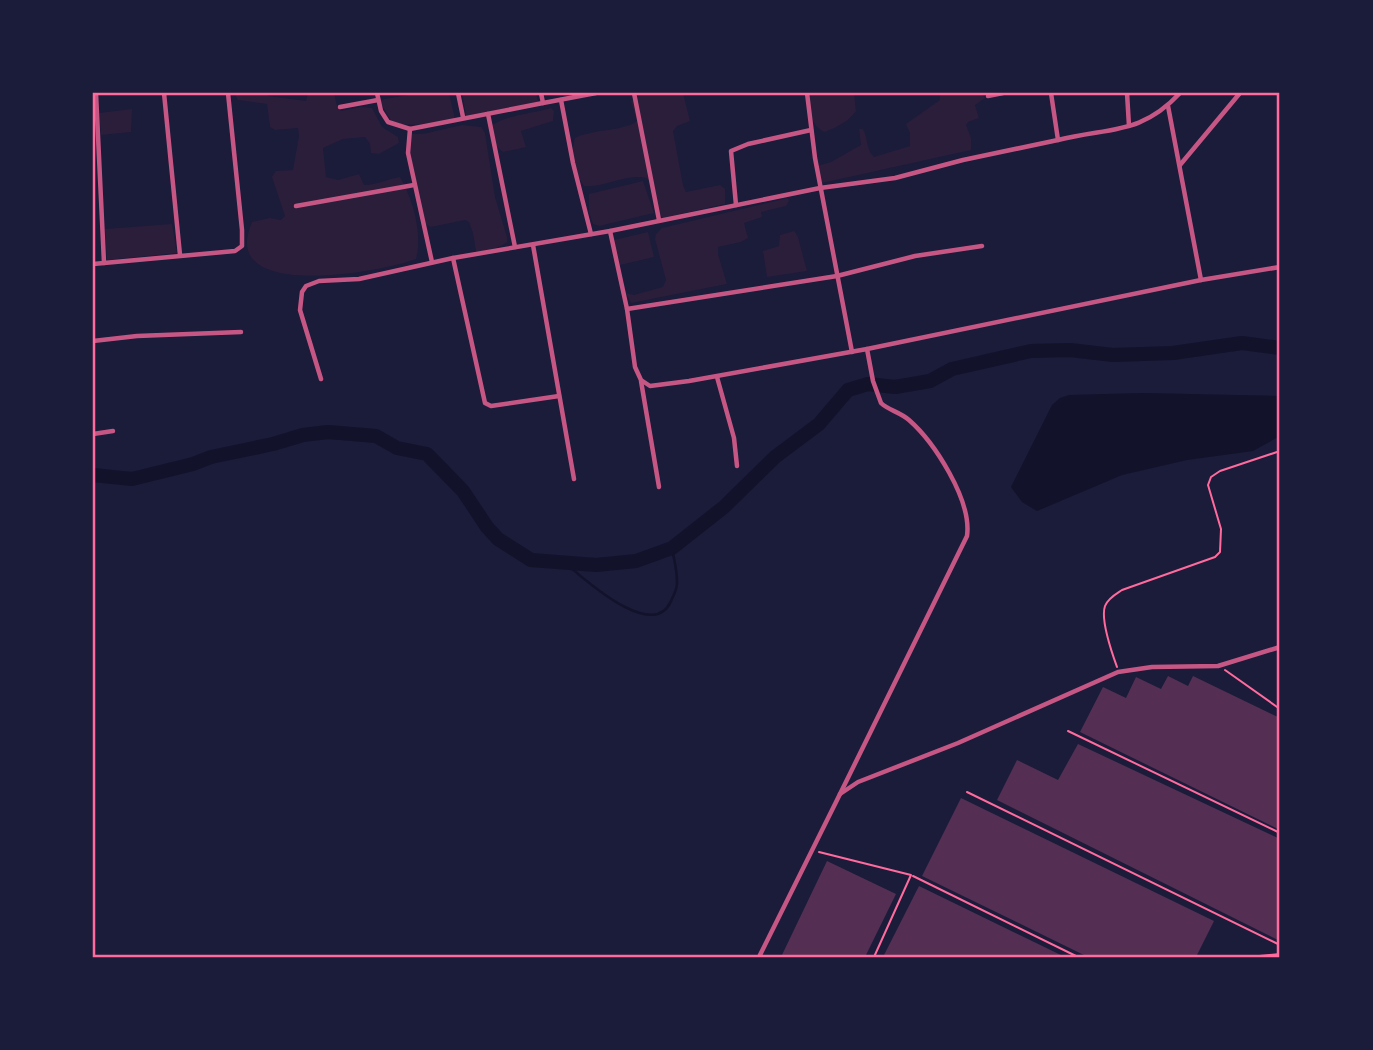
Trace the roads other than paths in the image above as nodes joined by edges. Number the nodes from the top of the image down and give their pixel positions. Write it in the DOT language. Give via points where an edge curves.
graph roads {
  1 [pos="96,93"];
  2 [pos="164,93"];
  3 [pos="228,93"];
  4 [pos="377,93"];
  5 [pos="458,93"];
  6 [pos="541,93"];
  7 [pos="596,93"];
  8 [pos="634,93"];
  9 [pos="807,93"];
  10 [pos="1003,93"];
  11 [pos="1051,93"];
  12 [pos="1127,93"];
  13 [pos="1180,93"];
  14 [pos="1240,93"];
  15 [pos="988,96"];
  16 [pos="378,100"];
  17 [pos="561,100"];
  18 [pos="543,103"];
  19 [pos="1168,106"];
  20 [pos="340,107"];
  21 [pos="488,114"];
  22 [pos="463,117"];
  23 [pos="1129,126"];
  24 [pos="410,129"];
  25 [pos="811,131"];
  26 [pos="95,133"];
  27 [pos="1058,140"];
  28 [pos="1179,165"];
  29 [pos="414,184"];
  30 [pos="820,188"];
  31 [pos="101,198"];
  32 [pos="93,199"];
  33 [pos="736,205"];
  34 [pos="296,206"];
  35 [pos="659,220"];
  36 [pos="610,231"];
  37 [pos="592,234"];
  38 [pos="533,245"];
  39 [pos="982,246"];
  40 [pos="515,247"];
  41 [pos="180,255"];
  42 [pos="453,257"];
  43 [pos="432,262"];
  44 [pos="104,263"];
  45 [pos="93,264"];
  46 [pos="1280,267"];
  47 [pos="837,276"];
  48 [pos="1201,280"];
  49 [pos="627,309"];
  50 [pos="241,332"];
  51 [pos="93,341"];
  52 [pos="867,349"];
  53 [pos="852,352"];
  54 [pos="717,377"];
  55 [pos="321,379"];
  56 [pos="641,380"];
  57 [pos="559,396"];
  58 [pos="113,431"];
  59 [pos="93,433"];
  60 [pos="737,466"];
  61 [pos="574,479"];
  62 [pos="659,488"];
  63 [pos="1280,647"];
  64 [pos="840,794"];
  65 [pos="759,957"];
  1 -- 26 [label="street"];
  2 -- 41 [label="street"];
  3 -- 41 [label="street" via="243,243 235,251"];
  4 -- 16 [label="street"];
  5 -- 22 [label="street"];
  6 -- 18 [label="street"];
  7 -- 17 [label="street"];
  8 -- 35 [label="street"];
  9 -- 25 [label="street"];
  10 -- 15 [label="street"];
  11 -- 27 [label="street"];
  12 -- 23 [label="street"];
  13 -- 19 [label="street"];
  14 -- 28 [label="street"];
  16 -- 20 [label="street"];
  16 -- 24 [label="street" via="388,122"];
  17 -- 18 [label="street"];
  17 -- 37 [label="street"];
  18 -- 21 [label="street"];
  19 -- 23 [label="street" via="1145,122"];
  19 -- 28 [label="street"];
  21 -- 22 [label="street"];
  21 -- 40 [label="street"];
  22 -- 24 [label="street"];
  23 -- 27 [label="street"];
  24 -- 29 [label="street" via="408,153"];
  25 -- 30 [label="street"];
  25 -- 33 [label="street" via="731,151"];
  26 -- 31 [label="street"];
  27 -- 30 [label="street" via="895,178"];
  28 -- 48 [label="street"];
  29 -- 34 [label="street"];
  29 -- 43 [label="street"];
  30 -- 33 [label="street"];
  30 -- 47 [label="street"];
  31 -- 32 [label="street"];
  31 -- 44 [label="street"];
  33 -- 35 [label="street"];
  35 -- 36 [label="street"];
  36 -- 37 [label="street"];
  36 -- 49 [label="street"];
  37 -- 38 [label="street"];
  38 -- 40 [label="street"];
  38 -- 57 [label="street"];
  39 -- 47 [label="street" via="915,256"];
  40 -- 42 [label="street"];
  41 -- 44 [label="street"];
  42 -- 43 [label="street"];
  42 -- 57 [label="street" via="485,403 491,406"];
  43 -- 55 [label="street" via="306,286 300,310"];
  44 -- 45 [label="street"];
  46 -- 48 [label="street"];
  47 -- 49 [label="street"];
  47 -- 53 [label="street"];
  48 -- 52 [label="street"];
  49 -- 56 [label="street"];
  50 -- 51 [label="street"];
  52 -- 53 [label="street"];
  52 -- 64 [label="street" via="881,403 907,418 936,450 955,486 968,529"];
  53 -- 54 [label="street"];
  54 -- 56 [label="street" via="650,386"];
  54 -- 60 [label="street"];
  56 -- 62 [label="street"];
  57 -- 61 [label="street"];
  58 -- 59 [label="street"];
  63 -- 64 [label="street" via="1218,666 1118,672"];
  64 -- 65 [label="street"];
}
